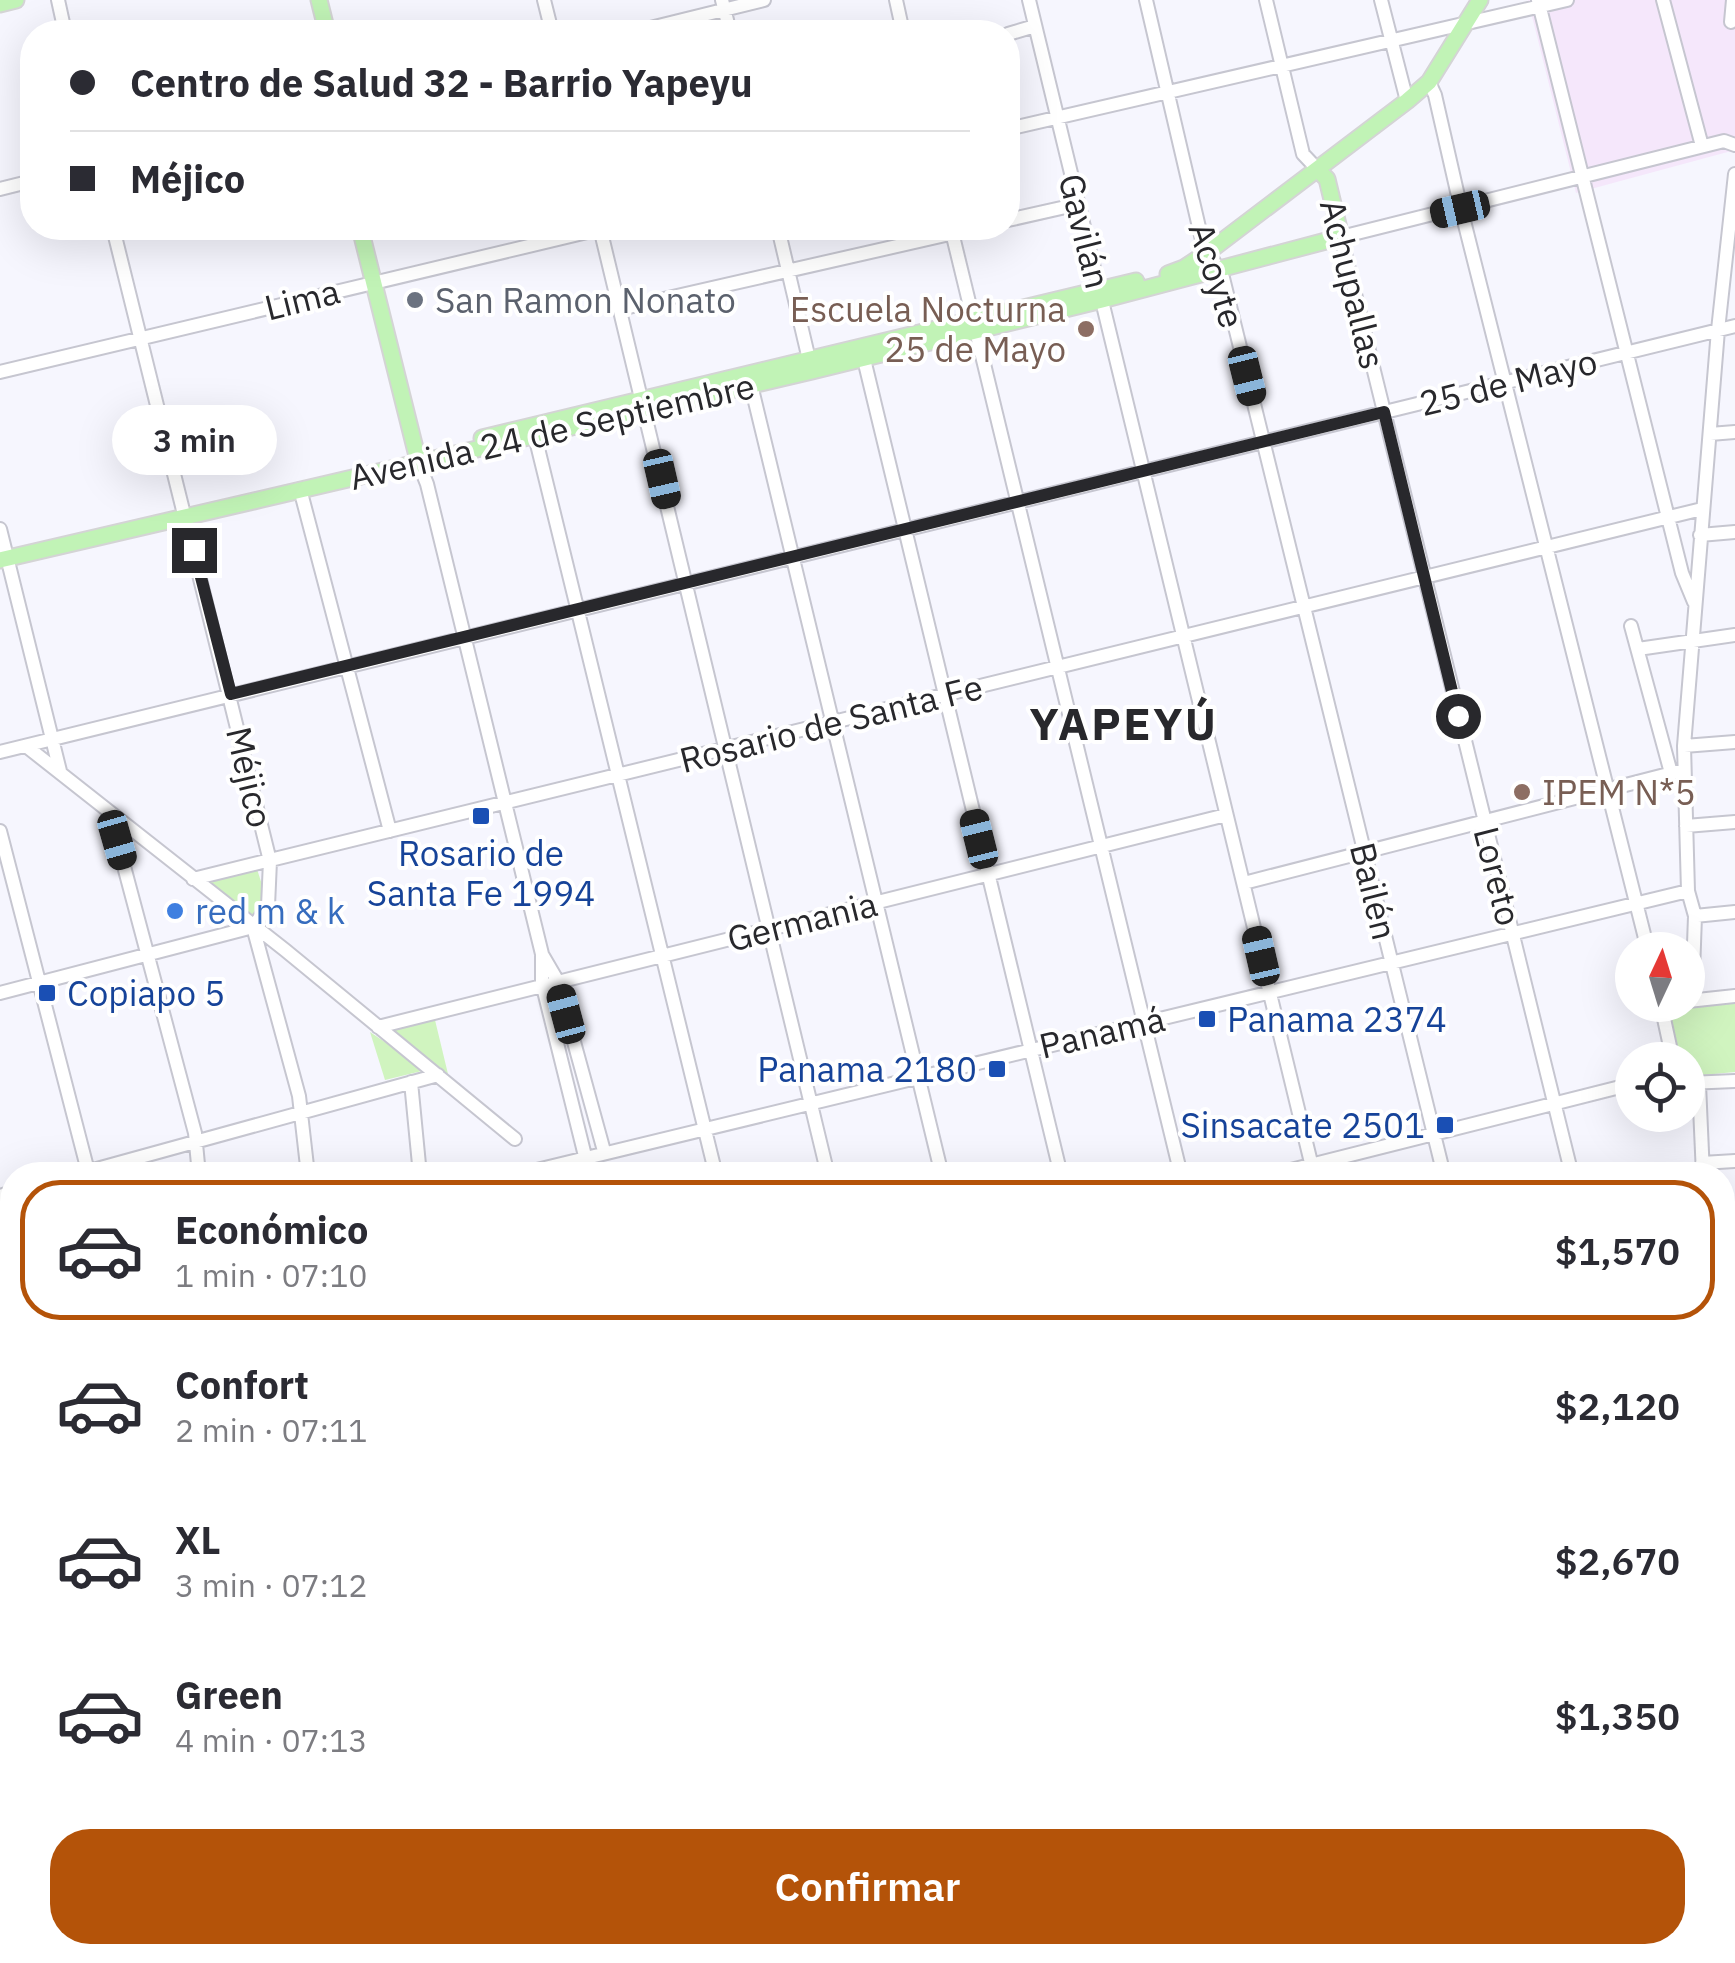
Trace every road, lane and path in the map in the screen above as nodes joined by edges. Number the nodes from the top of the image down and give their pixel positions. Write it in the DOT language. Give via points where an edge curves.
graph roads {
  1 [pos="16,0"];
  2 [pos="764,0"];
  3 [pos="1029,0"];
  4 [pos="1146,0"];
  5 [pos="1266,0"];
  6 [pos="1380,0"];
  7 [pos="1480,0"];
  8 [pos="1567,0"];
  9 [pos="1663,0"];
  10 [pos="1733,0"];
  11 [pos="1539,3"];
  12 [pos="0,4"];
  13 [pos="723,5"];
  14 [pos="674,20"];
  15 [pos="1466,22"];
  16 [pos="1731,22"];
  17 [pos="1036,26"];
  18 [pos="1020,31"];
  19 [pos="1390,38"];
  20 [pos="1282,66"];
  21 [pos="1429,82"];
  22 [pos="1168,92"];
  23 [pos="1408,101"];
  24 [pos="1057,117"];
  25 [pos="1020,126"];
  26 [pos="1733,143"];
  27 [pos="1702,146"];
  28 [pos="1319,171"];
  29 [pos="1735,174"];
  30 [pos="1583,178"];
  31 [pos="1079,204"];
  32 [pos="1460,209"];
  33 [pos="1020,217"];
  34 [pos="1341,237"];
  35 [pos="116,240"];
  36 [pos="364,240"];
  37 [pos="373,240"];
  38 [pos="551,240"];
  39 [pos="605,240"];
  40 [pos="781,240"];
  41 [pos="911,240"];
  42 [pos="954,240"];
  43 [pos="1208,252"];
  44 [pos="1218,267"];
  45 [pos="788,270"];
  46 [pos="378,281"];
  47 [pos="1101,295"];
  48 [pos="620,309"];
  49 [pos="974,325"];
  50 [pos="1735,326"];
  51 [pos="1718,330"];
  52 [pos="141,338"];
  53 [pos="862,352"];
  54 [pos="1627,353"];
  55 [pos="810,365"];
  56 [pos="0,372"];
  57 [pos="1504,383"];
  58 [pos="751,385"];
  59 [pos="645,404"];
  60 [pos="1384,412"];
  61 [pos="1735,432"];
  62 [pos="1710,434"];
  63 [pos="534,436"];
  64 [pos="1263,442"];
  65 [pos="426,456"];
  66 [pos="1142,471"];
  67 [pos="300,489"];
  68 [pos="1018,502"];
  69 [pos="1702,509"];
  70 [pos="185,515"];
  71 [pos="1668,519"];
  72 [pos="0,529"];
  73 [pos="904,530"];
  74 [pos="1735,532"];
  75 [pos="1700,535"];
  76 [pos="1546,548"];
  77 [pos="791,557"];
  78 [pos="4,560"];
  79 [pos="1423,578"];
  80 [pos="686,583"];
  81 [pos="1694,604"];
  82 [pos="1304,607"];
  83 [pos="576,610"];
  84 [pos="1631,626"];
  85 [pos="1735,635"];
  86 [pos="466,636"];
  87 [pos="1182,637"];
  88 [pos="1692,639"];
  89 [pos="1638,649"];
  90 [pos="346,665"];
  91 [pos="1058,668"];
  92 [pos="231,694"];
  93 [pos="944,695"];
  94 [pos="831,723"];
  95 [pos="51,739"];
  96 [pos="1735,742"];
  97 [pos="26,746"];
  98 [pos="1684,746"];
  99 [pos="725,749"];
  100 [pos="0,752"];
  101 [pos="60,771"];
  102 [pos="1678,772"];
  103 [pos="617,776"];
  104 [pos="1609,789"];
  105 [pos="505,802"];
  106 [pos="1226,816"];
  107 [pos="117,820"];
  108 [pos="1484,820"];
  109 [pos="1735,822"];
  110 [pos="1686,826"];
  111 [pos="390,831"];
  112 [pos="0,832"];
  113 [pos="1102,846"];
  114 [pos="1364,850"];
  115 [pos="270,860"];
  116 [pos="988,875"];
  117 [pos="193,879"];
  118 [pos="1244,883"];
  119 [pos="1688,890"];
  120 [pos="876,903"];
  121 [pos="1636,904"];
  122 [pos="1735,912"];
  123 [pos="1695,916"];
  124 [pos="253,927"];
  125 [pos="768,930"];
  126 [pos="1643,932"];
  127 [pos="1694,932"];
  128 [pos="1512,934"];
  129 [pos="149,954"];
  130 [pos="662,956"];
  131 [pos="1392,963"];
  132 [pos="39,982"];
  133 [pos="549,982"];
  134 [pos="1269,992"];
  135 [pos="0,993"];
  136 [pos="1735,996"];
  137 [pos="1705,999"];
  138 [pos="1145,1022"];
  139 [pos="378,1027"];
  140 [pos="1031,1050"];
  141 [pos="438,1075"];
  142 [pos="918,1076"];
  143 [pos="1735,1080"];
  144 [pos="411,1082"];
  145 [pos="1705,1082"];
  146 [pos="1615,1088"];
  147 [pos="809,1102"];
  148 [pos="1554,1104"];
  149 [pos="302,1112"];
  150 [pos="704,1128"];
  151 [pos="1699,1132"];
  152 [pos="1434,1136"];
  153 [pos="515,1139"];
  154 [pos="197,1143"];
  155 [pos="604,1151"];
  156 [pos="586,1156"];
  157 [pos="81,1162"];
  158 [pos="128,1162"];
  159 [pos="198,1162"];
  160 [pos="307,1162"];
  161 [pos="419,1162"];
  162 [pos="564,1162"];
  163 [pos="713,1162"];
  164 [pos="825,1162"];
  165 [pos="939,1162"];
  166 [pos="1058,1162"];
  167 [pos="1179,1162"];
  168 [pos="1311,1162"];
  169 [pos="1341,1162"];
  170 [pos="1441,1162"];
  171 [pos="1569,1162"];
  172 [pos="1702,1162"];
  1 -- 12 [label="main road"];
  2 -- 13 [label="street"];
  3 -- 17 [label="street, Gavilán"];
  4 -- 22 [label="street, Acoyte"];
  5 -- 20 [label="street, Achupallas"];
  6 -- 19 [label="street"];
  7 -- 15 [label="main road, Avenida 24 de Septiembre"];
  8 -- 11 [label="street"];
  9 -- 27 [label="street"];
  10 -- 16 [label="street"];
  11 -- 15 [label="street"];
  11 -- 30 [label="street"];
  13 -- 14 [label="street"];
  15 -- 19 [label="street"];
  15 -- 21 [label="main road, Avenida 24 de Septiembre"];
  17 -- 18 [label="street"];
  17 -- 24 [label="street, Gavilán"];
  19 -- 20 [label="street"];
  19 -- 23 [label="street"];
  20 -- 22 [label="street"];
  20 -- 28 [label="street, Achupallas" via="1303,154"];
  21 -- 23 [label="main road, Avenida 24 de Septiembre"];
  21 -- 32 [label="street"];
  22 -- 24 [label="street"];
  22 -- 43 [label="street, Acoyte"];
  23 -- 28 [label="main road, Avenida 24 de Septiembre"];
  24 -- 25 [label="street"];
  24 -- 31 [label="street, Gavilán"];
  26 -- 27 [label="street"];
  27 -- 30 [label="street"];
  28 -- 34 [label="main road, Achupallas" via="1327,179"];
  28 -- 43 [label="main road, Avenida 24 de Septiembre"];
  29 -- 51 [label="street"];
  30 -- 32 [label="street"];
  30 -- 54 [label="street"];
  31 -- 33 [label="street"];
  31 -- 47 [label="street, Gavilán"];
  32 -- 34 [label="street"];
  32 -- 57 [label="street"];
  34 -- 44 [label="main road, Avenida 24 de Septiembre"];
  34 -- 60 [label="street, Achupallas"];
  35 -- 52 [label="street, Méjico"];
  36 -- 46 [label="main road"];
  37 -- 46 [label="main road"];
  38 -- 46 [label="street, Lima"];
  39 -- 48 [label="street"];
  40 -- 45 [label="street"];
  41 -- 45 [label="street"];
  42 -- 49 [label="street"];
  43 -- 44 [label="street, Acoyte"];
  43 -- 47 [label="main road, Avenida 24 de Septiembre" via="1174,272"];
  44 -- 47 [label="main road, Avenida 24 de Septiembre"];
  44 -- 64 [label="street, Acoyte"];
  45 -- 48 [label="street"];
  45 -- 55 [label="street"];
  46 -- 52 [label="street, Lima"];
  46 -- 65 [label="main road"];
  47 -- 49 [label="main road, Avenida 24 de Septiembre"];
  47 -- 66 [label="street, Gavilán"];
  48 -- 59 [label="street"];
  49 -- 53 [label="main road, Avenida 24 de Septiembre"];
  49 -- 68 [label="street"];
  50 -- 51 [label="street, 25 de Mayo"];
  51 -- 54 [label="street, 25 de Mayo"];
  51 -- 62 [label="street"];
  52 -- 56 [label="street, Lima"];
  52 -- 70 [label="street, Méjico"];
  53 -- 55 [label="main road, Avenida 24 de Septiembre"];
  53 -- 73 [label="street"];
  54 -- 57 [label="street, 25 de Mayo"];
  54 -- 71 [label="street"];
  55 -- 58 [label="main road, Avenida 24 de Septiembre"];
  55 -- 59 [label="main road, Avenida 24 de Septiembre"];
  57 -- 60 [label="street, 25 de Mayo"];
  57 -- 76 [label="street"];
  58 -- 59 [label="main road, Avenida 24 de Septiembre"];
  58 -- 77 [label="street"];
  59 -- 63 [label="main road, Avenida 24 de Septiembre"];
  59 -- 65 [label="main road, Avenida 24 de Septiembre"];
  59 -- 80 [label="street"];
  60 -- 64 [label="street, 25 de Mayo"];
  60 -- 79 [label="street, Achupallas"];
  61 -- 62 [label="street"];
  62 -- 69 [label="street"];
  63 -- 65 [label="main road, Avenida 24 de Septiembre"];
  63 -- 83 [label="street"];
  64 -- 66 [label="street, 25 de Mayo"];
  64 -- 82 [label="street, Acoyte"];
  65 -- 67 [label="main road, Avenida 24 de Septiembre"];
  65 -- 86 [label="street" via="427,484"];
  66 -- 68 [label="street, 25 de Mayo"];
  66 -- 87 [label="street, Gavilán"];
  67 -- 70 [label="main road, Avenida 24 de Septiembre"];
  67 -- 90 [label="street"];
  68 -- 73 [label="street, 25 de Mayo"];
  68 -- 91 [label="street"];
  69 -- 71 [label="street, Rosario de Santa Fe"];
  69 -- 75 [label="street"];
  70 -- 78 [label="main road, Avenida 24 de Septiembre"];
  70 -- 92 [label="street, Méjico"];
  71 -- 76 [label="street, Rosario de Santa Fe"];
  71 -- 81 [label="street"];
  72 -- 78 [label="street"];
  73 -- 77 [label="street, 25 de Mayo"];
  73 -- 93 [label="street"];
  74 -- 75 [label="street"];
  75 -- 81 [label="street"];
  76 -- 79 [label="street, Rosario de Santa Fe"];
  76 -- 104 [label="street"];
  77 -- 80 [label="street, 25 de Mayo"];
  77 -- 94 [label="street"];
  78 -- 95 [label="street"];
  79 -- 82 [label="street, Rosario de Santa Fe"];
  79 -- 108 [label="street, Loreto"];
  80 -- 83 [label="street, 25 de Mayo"];
  80 -- 99 [label="street"];
  81 -- 88 [label="street"];
  82 -- 87 [label="street, Rosario de Santa Fe"];
  82 -- 114 [label="street, Bailén"];
  83 -- 86 [label="street, 25 de Mayo"];
  83 -- 103 [label="street"];
  84 -- 89 [label="street"];
  85 -- 88 [label="street"];
  86 -- 90 [label="street, 25 de Mayo"];
  86 -- 105 [label="street"];
  87 -- 91 [label="street, Rosario de Santa Fe"];
  87 -- 106 [label="street, Gavilán"];
  88 -- 89 [label="street"];
  88 -- 98 [label="street"];
  89 -- 102 [label="street"];
  90 -- 92 [label="street, 25 de Mayo"];
  90 -- 111 [label="street"];
  91 -- 93 [label="street, Rosario de Santa Fe"];
  91 -- 113 [label="street"];
  92 -- 95 [label="street, 25 de Mayo"];
  92 -- 115 [label="street, Méjico"];
  93 -- 94 [label="street, Rosario de Santa Fe"];
  93 -- 116 [label="street"];
  94 -- 99 [label="street, Rosario de Santa Fe"];
  94 -- 120 [label="street"];
  95 -- 97 [label="street, 25 de Mayo"];
  95 -- 101 [label="street"];
  96 -- 98 [label="street"];
  97 -- 100 [label="street, 25 de Mayo"];
  97 -- 101 [label="street"];
  98 -- 102 [label="street"];
  99 -- 103 [label="street, Rosario de Santa Fe"];
  99 -- 125 [label="street"];
  101 -- 107 [label="street"];
  102 -- 104 [label="street"];
  102 -- 110 [label="street"];
  103 -- 105 [label="street, Rosario de Santa Fe"];
  103 -- 130 [label="street"];
  104 -- 108 [label="street"];
  104 -- 121 [label="street"];
  105 -- 111 [label="street, Rosario de Santa Fe"];
  105 -- 133 [label="street"];
  106 -- 113 [label="street, Germania"];
  106 -- 118 [label="street, Gavilán"];
  107 -- 117 [label="street"];
  107 -- 129 [label="street"];
  108 -- 114 [label="street"];
  108 -- 128 [label="street, Loreto"];
  109 -- 110 [label="street"];
  110 -- 119 [label="street"];
  111 -- 115 [label="street, Rosario de Santa Fe"];
  112 -- 132 [label="street"];
  113 -- 116 [label="street, Germania"];
  113 -- 138 [label="street"];
  114 -- 118 [label="street"];
  114 -- 131 [label="street, Bailén"];
  115 -- 117 [label="street, Rosario de Santa Fe"];
  115 -- 124 [label="street, Méjico" via="268,906"];
  116 -- 120 [label="street, Germania"];
  116 -- 140 [label="street"];
  117 -- 124 [label="street"];
  118 -- 134 [label="street, Gavilán"];
  119 -- 121 [label="street, Panamá"];
  119 -- 123 [label="street"];
  120 -- 125 [label="street, Germania"];
  120 -- 142 [label="street"];
  121 -- 126 [label="street"];
  121 -- 128 [label="street, Panamá"];
  122 -- 123 [label="street"];
  123 -- 127 [label="street"];
  124 -- 129 [label="street"];
  124 -- 139 [label="street"];
  124 -- 149 [label="street"];
  125 -- 130 [label="street, Germania"];
  125 -- 147 [label="street"];
  128 -- 131 [label="street, Panamá"];
  128 -- 148 [label="street, Loreto"];
  129 -- 132 [label="street"];
  129 -- 154 [label="street"];
  130 -- 133 [label="street, Germania"];
  130 -- 150 [label="street"];
  131 -- 134 [label="street, Panamá"];
  131 -- 152 [label="street, Bailén"];
  132 -- 135 [label="street"];
  132 -- 157 [label="street"];
  133 -- 139 [label="street, Germania"];
  133 -- 155 [label="street"];
  133 -- 156 [label="street"];
  134 -- 138 [label="street, Panamá"];
  134 -- 168 [label="street, Gavilán"];
  136 -- 137 [label="street"];
  138 -- 140 [label="street, Panamá"];
  138 -- 167 [label="street"];
  139 -- 141 [label="street"];
  140 -- 142 [label="street, Panamá"];
  140 -- 166 [label="street"];
  141 -- 144 [label="street"];
  141 -- 153 [label="street"];
  142 -- 147 [label="street, Panamá"];
  142 -- 165 [label="street"];
  143 -- 145 [label="street"];
  144 -- 149 [label="street"];
  144 -- 161 [label="street"];
  146 -- 148 [label="street"];
  147 -- 150 [label="street, Panamá"];
  147 -- 164 [label="street"];
  148 -- 152 [label="street"];
  148 -- 171 [label="street, Loreto"];
  149 -- 154 [label="street"];
  149 -- 160 [label="street"];
  150 -- 155 [label="street, Panamá"];
  150 -- 163 [label="street"];
  151 -- 172 [label="street"];
  152 -- 169 [label="street"];
  152 -- 170 [label="street, Bailén"];
  154 -- 158 [label="street"];
  154 -- 159 [label="street"];
  155 -- 156 [label="street, Panamá"];
  156 -- 162 [label="street, Panamá"];
}
